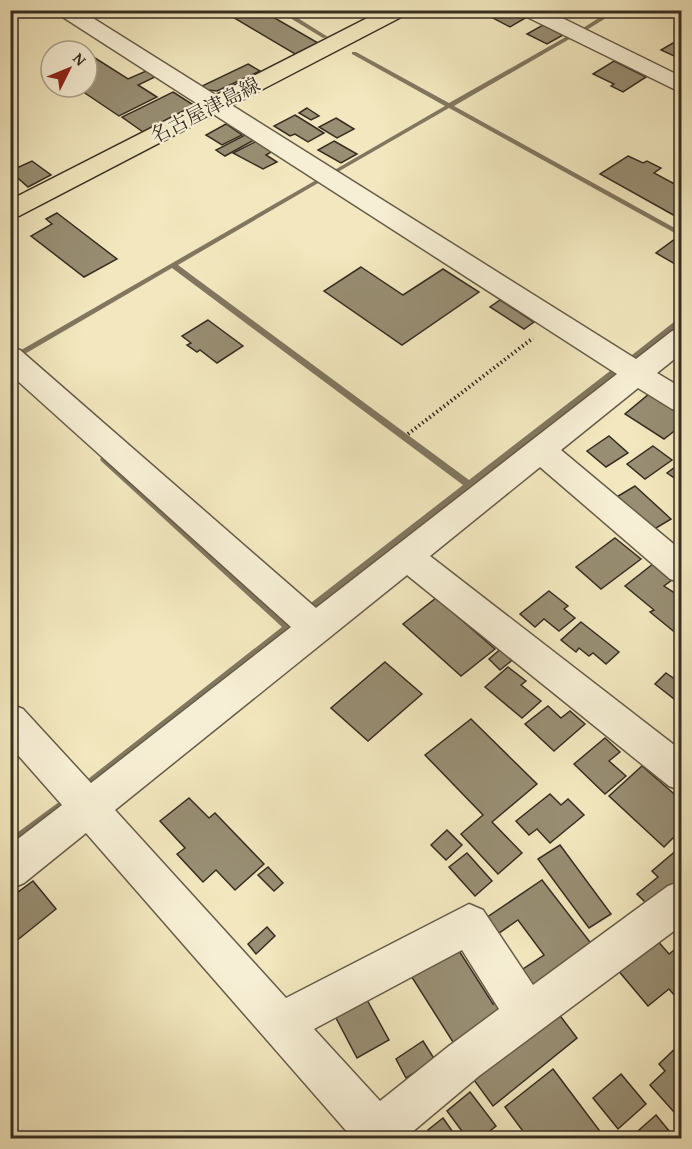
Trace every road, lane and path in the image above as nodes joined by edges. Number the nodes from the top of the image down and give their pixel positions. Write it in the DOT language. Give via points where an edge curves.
graph roads {
  1 [pos="65,10"];
  2 [pos="400,10"];
  3 [pos="528,10"];
  4 [pos="681,86"];
  5 [pos="215,105"];
  6 [pos="10,210"];
  7 [pos="555,321"];
  8 [pos="681,338"];
  9 [pos="10,357"];
  10 [pos="637,374"];
  11 [pos="681,402"];
  12 [pos="408,434"];
  13 [pos="540,450"];
  14 [pos="407,556"];
  15 [pos="681,570"];
  16 [pos="316,628"];
  17 [pos="10,720"];
  18 [pos="681,774"];
  19 [pos="89,808"];
  20 [pos="10,870"];
  21 [pos="681,900"];
  22 [pos="527,1014"];
  23 [pos="281,1023"];
  24 [pos="377,1136"];
  1 -- 5 [label="street"];
  2 -- 5 [label="main road, 名古屋津島線"];
  3 -- 4 [label="street"];
  5 -- 6 [label="main road, 名古屋津島線"];
  5 -- 7 [label="street"];
  7 -- 10 [label="street"];
  7 -- 12 [label="path"];
  8 -- 10 [label="street"];
  9 -- 16 [label="street"];
  10 -- 11 [label="street"];
  10 -- 13 [label="street"];
  13 -- 14 [label="street"];
  13 -- 15 [label="street"];
  14 -- 16 [label="street"];
  14 -- 18 [label="street"];
  16 -- 19 [label="street"];
  17 -- 19 [label="street"];
  19 -- 20 [label="street"];
  19 -- 23 [label="street"];
  21 -- 22 [label="street"];
  22 -- 23 [label="street" via="469,924"];
  22 -- 24 [label="street"];
  23 -- 24 [label="street"];
}
